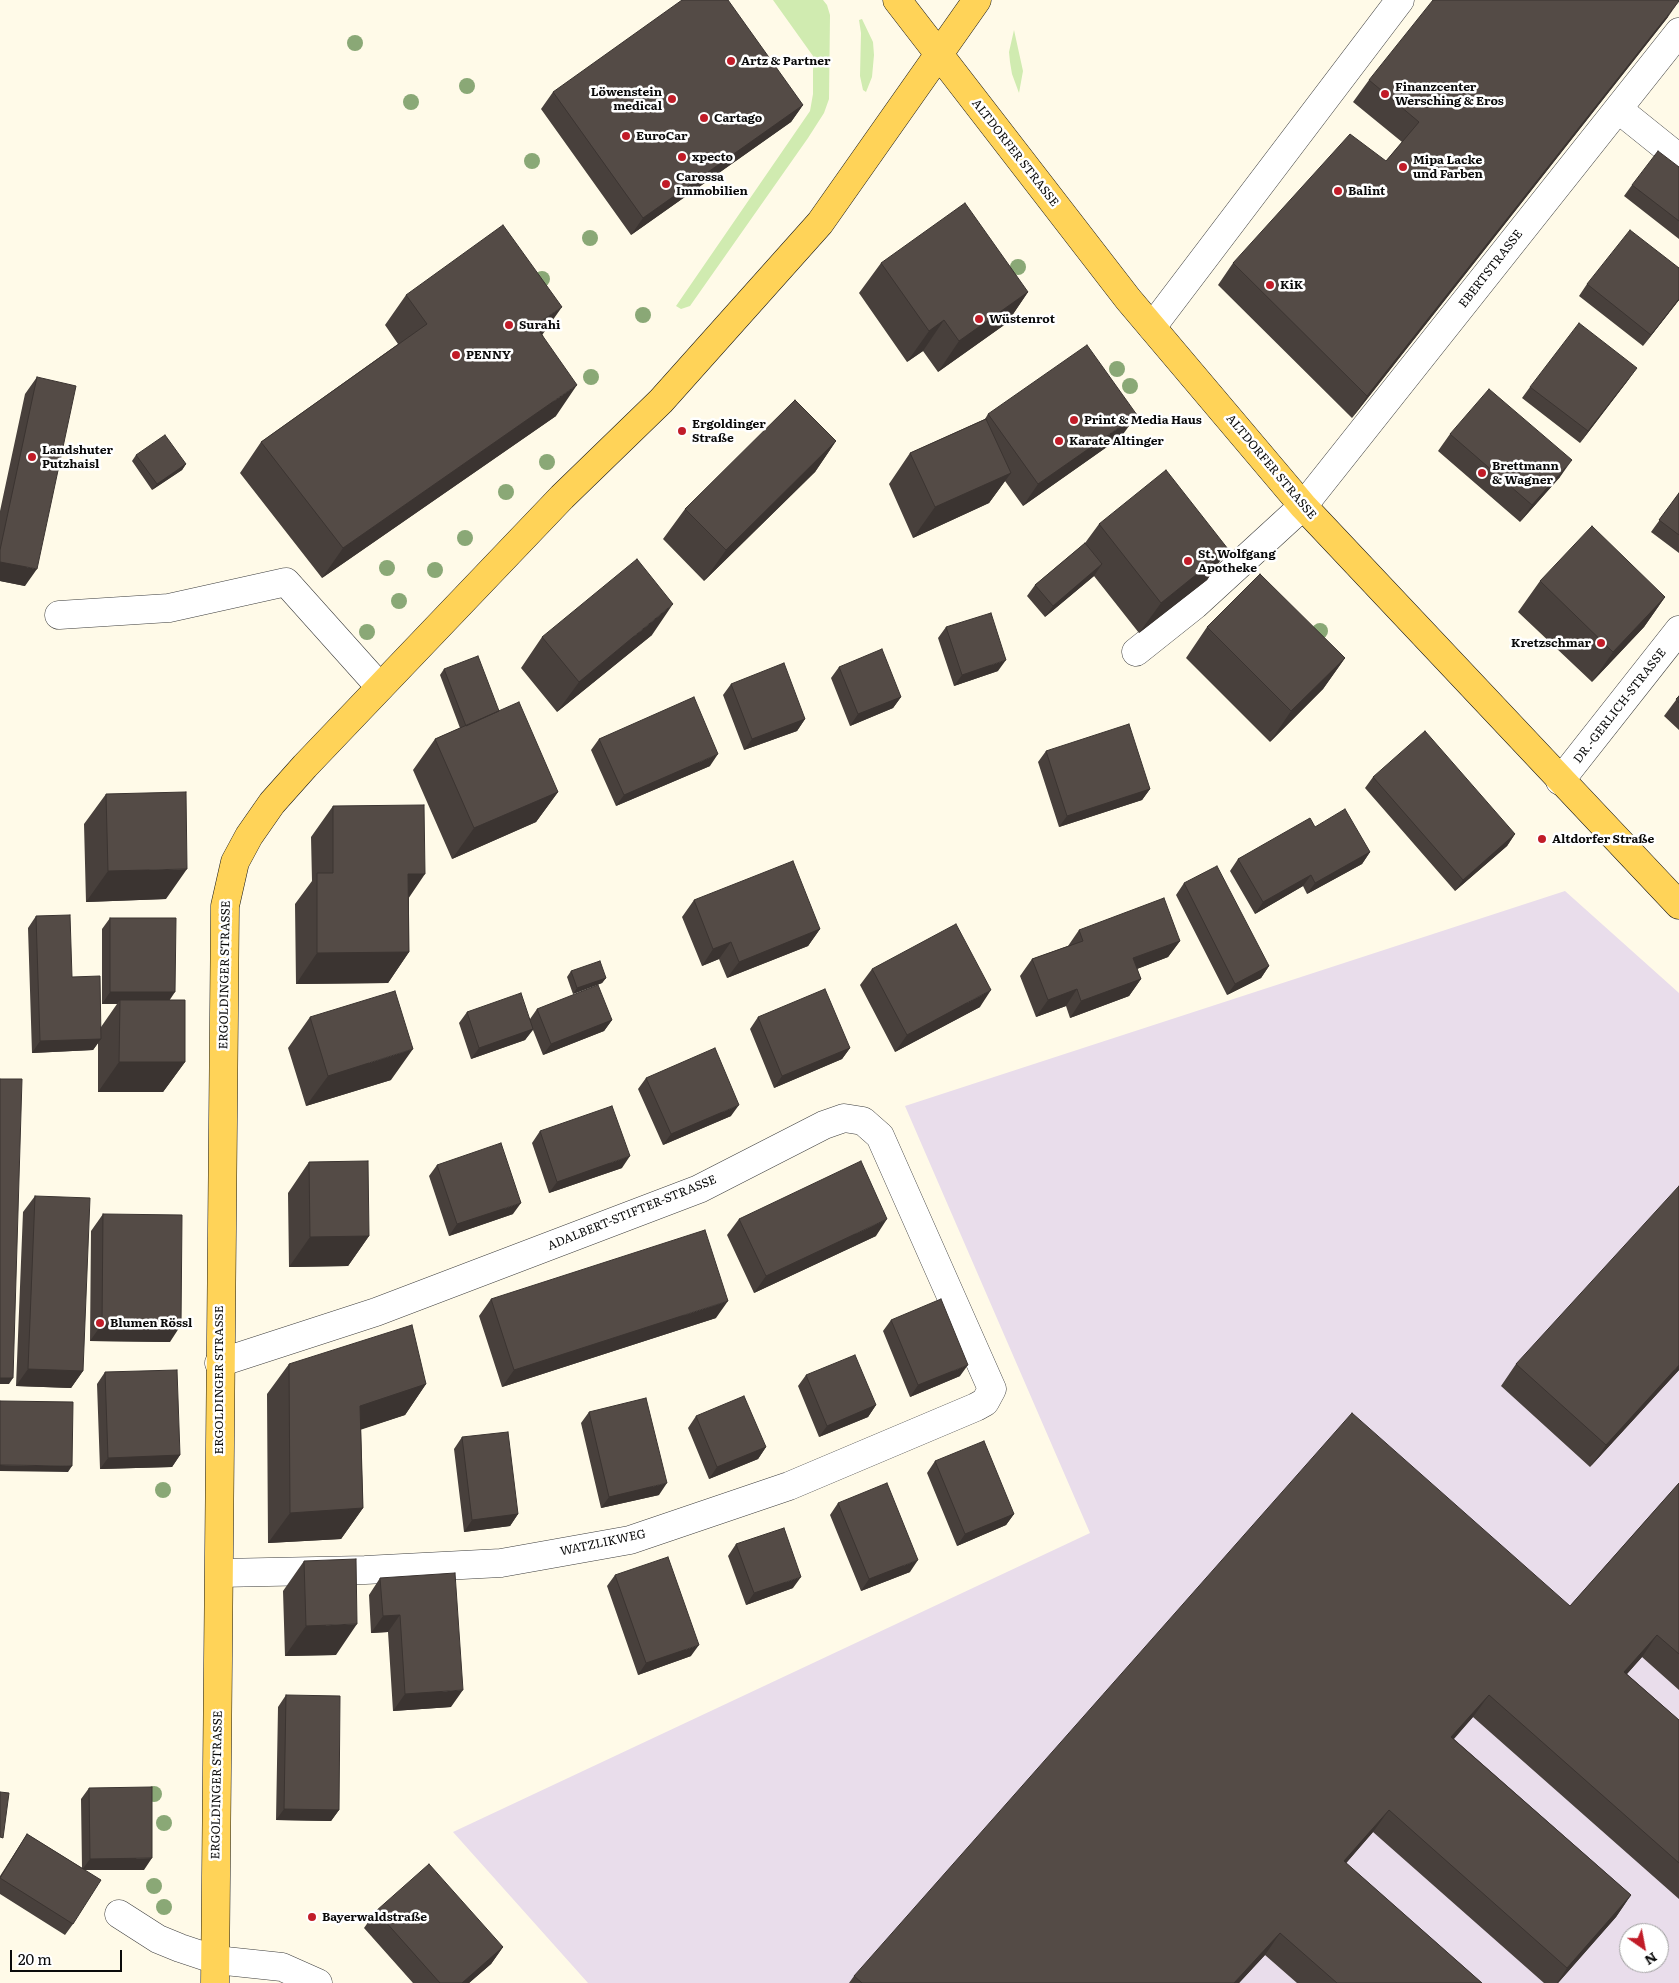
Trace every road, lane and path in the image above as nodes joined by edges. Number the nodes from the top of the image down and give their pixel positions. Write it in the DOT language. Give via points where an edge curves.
graph roads {
  1 [pos="897,0"];
  2 [pos="977,0"];
  3 [pos="1400,0"];
  4 [pos="1679,32"];
  5 [pos="939,56"];
  6 [pos="1618,109"];
  7 [pos="1679,158"];
  8 [pos="1152,328"];
  9 [pos="1303,506"];
  10 [pos="59,615"];
  11 [pos="1679,630"];
  12 [pos="1136,652"];
  13 [pos="380,687"];
  14 [pos="1560,781"];
  15 [pos="1679,905"];
  16 [pos="219,1363"];
  17 [pos="990,1396"];
  18 [pos="220,1572"];
  19 [pos="119,1914"];
  20 [pos="215,1972"];
  21 [pos="318,1983"];
  1 -- 5 [label="main road, ALTDORFER STRASSE"];
  2 -- 5 [label="main road, ERGOLDINGER STRASSE"];
  3 -- 8 [label="street"];
  4 -- 6 [label="street, EBERTSTRASSE"];
  5 -- 8 [label="main road, ALTDORFER STRASSE"];
  5 -- 13 [label="main road, ERGOLDINGER STRASSE" via="813,231 661,401 562,496"];
  6 -- 7 [label="street"];
  6 -- 9 [label="street, EBERTSTRASSE"];
  8 -- 9 [label="main road, ALTDORFER STRASSE"];
  9 -- 12 [label="street, EBERTSTRASSE" via="1195,605"];
  9 -- 14 [label="main road, ALTDORFER STRASSE"];
  10 -- 13 [label="street" via="169,608 286,582"];
  11 -- 14 [label="street, DR.-GERLICH-STRASSE"];
  13 -- 16 [label="main road, ERGOLDINGER STRASSE" via="272,803 248,836 228,883 225,906"];
  14 -- 15 [label="main road, ALTDORFER STRASSE"];
  16 -- 17 [label="street, ADALBERT-STIFTER-STRASSE" via="376,1312 700,1189 824,1125 844,1118 863,1121 880,1136 990,1381"];
  16 -- 18 [label="main road, ERGOLDINGER STRASSE"];
  17 -- 18 [label="street, WATZLIKWEG" via="985,1402 789,1486 630,1540 501,1563 365,1570"];
  18 -- 20 [label="main road, ERGOLDINGER STRASSE"];
  19 -- 20 [label="street"];
  20 -- 21 [label="street" via="282,1967"];
}
